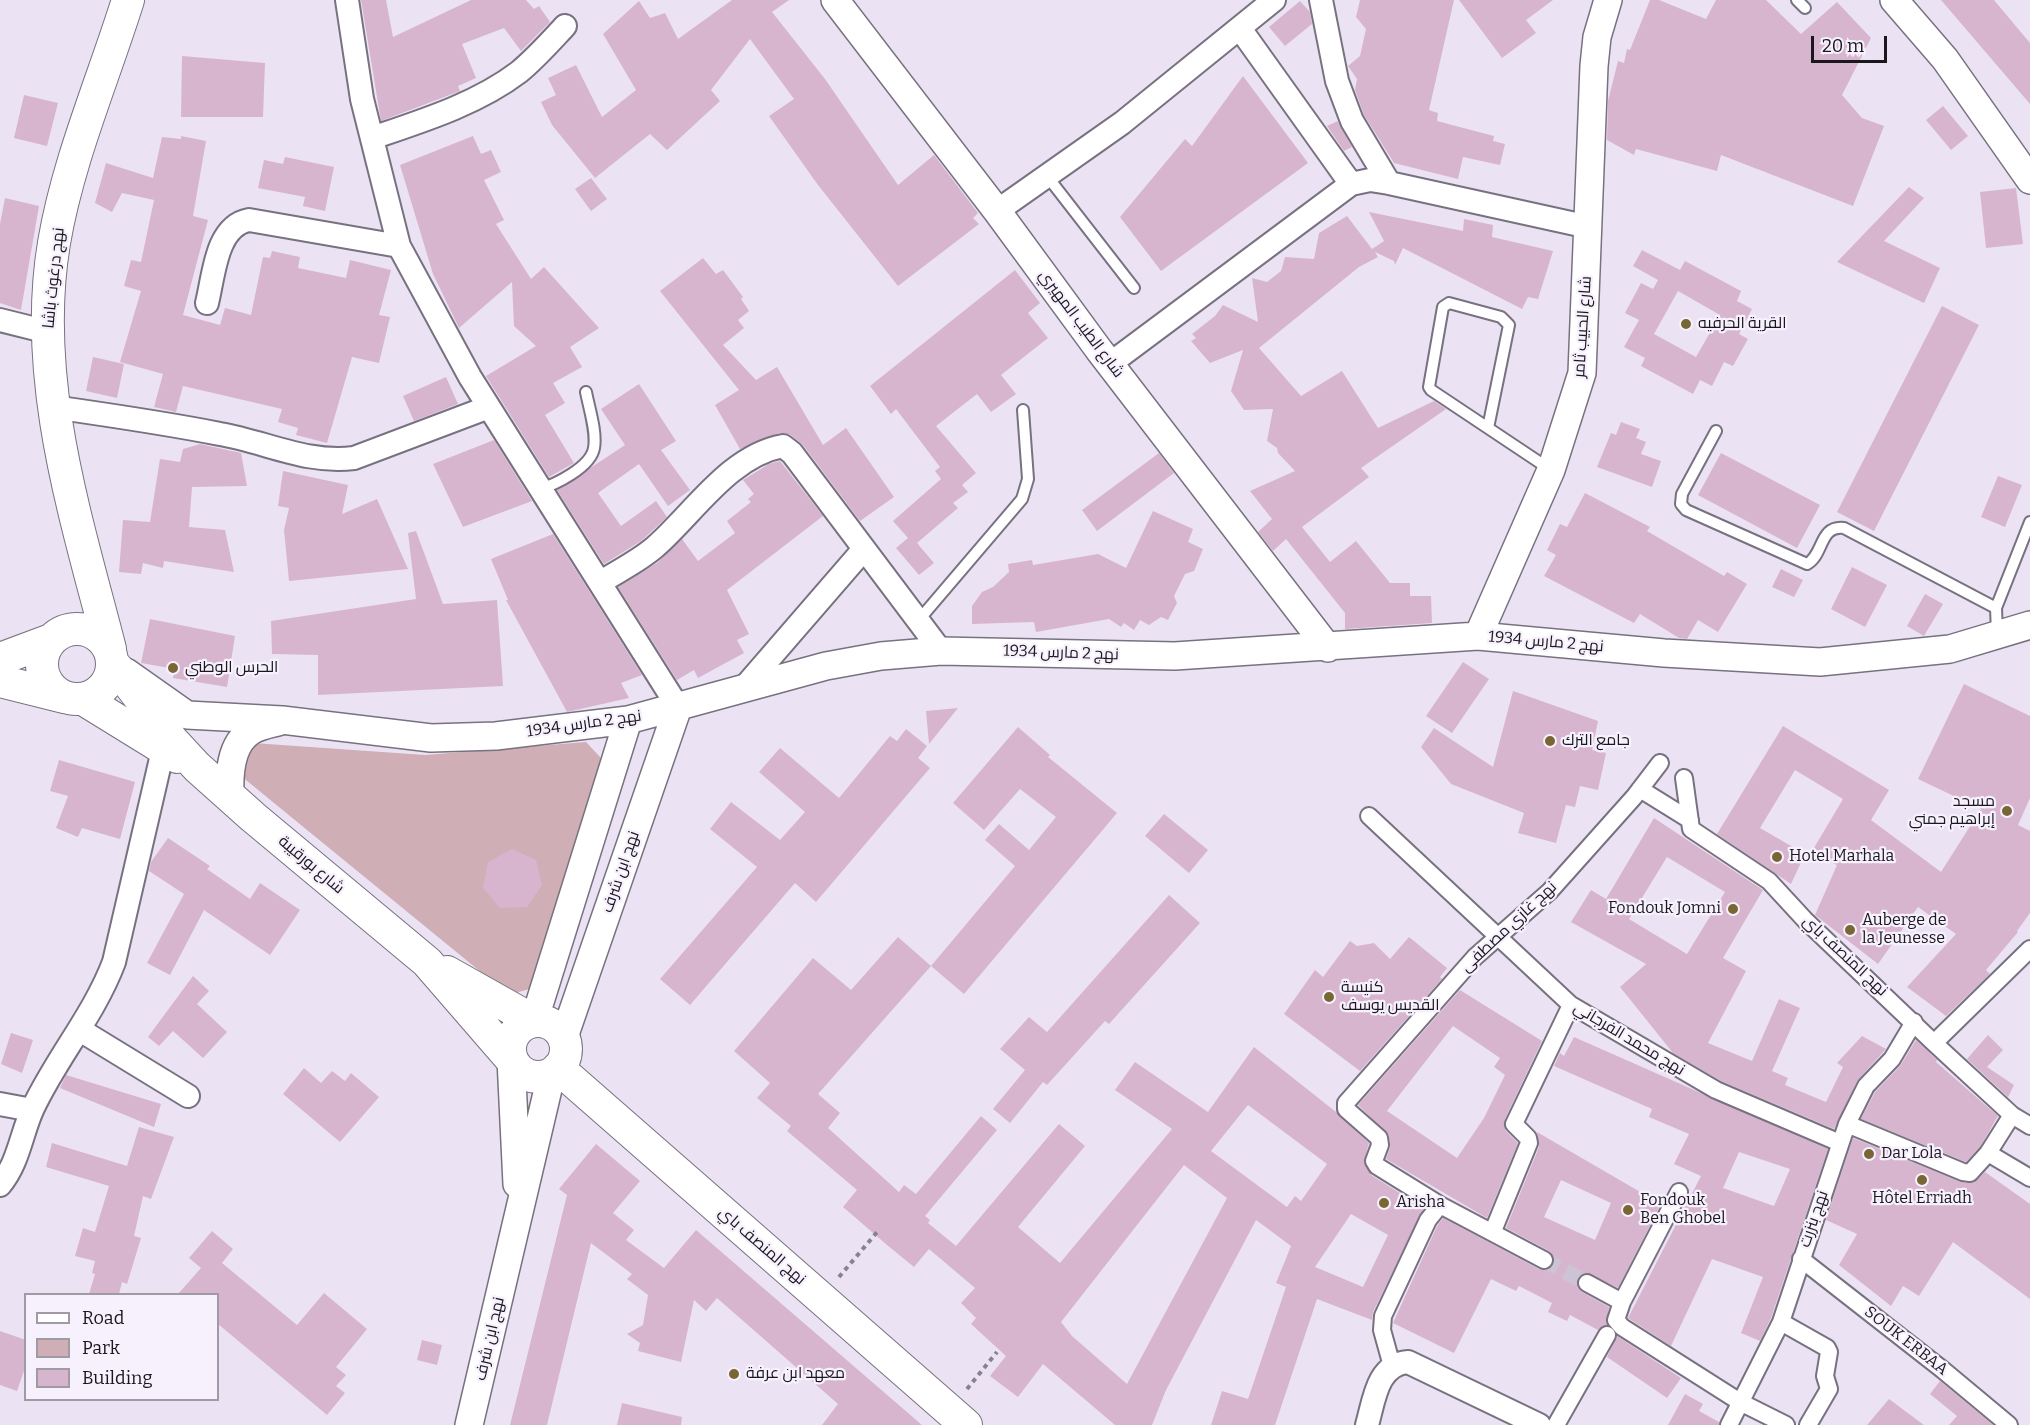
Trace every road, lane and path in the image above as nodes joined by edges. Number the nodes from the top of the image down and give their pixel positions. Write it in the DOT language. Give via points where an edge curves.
graph roads {
  1 [pos="128,0"];
  2 [pos="347,0"];
  3 [pos="835,0"];
  4 [pos="1274,0"];
  5 [pos="1321,0"];
  6 [pos="1608,0"];
  7 [pos="1797,0"];
  8 [pos="1894,0"];
  9 [pos="1806,8"];
  10 [pos="565,26"];
  11 [pos="1241,30"];
  12 [pos="372,138"];
  13 [pos="1047,176"];
  14 [pos="2030,180"];
  15 [pos="1389,183"];
  16 [pos="1351,184"];
  17 [pos="997,211"];
  18 [pos="1589,226"];
  19 [pos="399,246"];
  20 [pos="1134,288"];
  21 [pos="207,303"];
  22 [pos="0,320"];
  23 [pos="48,332"];
  24 [pos="1111,363"];
  25 [pos="586,392"];
  26 [pos="53,407"];
  27 [pos="489,407"];
  28 [pos="1023,410"];
  29 [pos="1488,428"];
  30 [pos="1716,431"];
  31 [pos="1551,470"];
  32 [pos="539,489"];
  33 [pos="2030,522"];
  34 [pos="864,549"];
  35 [pos="88,562"];
  36 [pos="601,582"];
  37 [pos="1996,608"];
  38 [pos="918,621"];
  39 [pos="2030,625"];
  40 [pos="1997,634"];
  41 [pos="56,636"];
  42 [pos="1478,636"];
  43 [pos="1328,648"];
  44 [pos="941,651"];
  45 [pos="112,656"];
  46 [pos="0,659"];
  47 [pos="0,681"];
  48 [pos="742,690"];
  49 [pos="74,698"];
  50 [pos="678,707"];
  51 [pos="282,720"];
  52 [pos="628,720"];
  53 [pos="167,745"];
  54 [pos="1660,763"];
  55 [pos="1684,778"];
  56 [pos="1640,789"];
  57 [pos="230,797"];
  58 [pos="1369,816"];
  59 [pos="1690,820"];
  60 [pos="1497,937"];
  61 [pos="2030,949"];
  62 [pos="428,962"];
  63 [pos="1571,1005"];
  64 [pos="534,1022"];
  65 [pos="1914,1022"];
  66 [pos="80,1030"];
  67 [pos="564,1037"];
  68 [pos="1934,1043"];
  69 [pos="512,1059"];
  70 [pos="555,1070"];
  71 [pos="188,1096"];
  72 [pos="0,1104"];
  73 [pos="32,1110"];
  74 [pos="2012,1116"];
  75 [pos="1847,1124"];
  76 [pos="2030,1126"];
  77 [pos="1840,1143"];
  78 [pos="1988,1154"];
  79 [pos="2030,1178"];
  80 [pos="0,1185"];
  81 [pos="1679,1192"];
  82 [pos="1440,1205"];
  83 [pos="519,1219"];
  84 [pos="878,1231"];
  85 [pos="1493,1231"];
  86 [pos="1801,1259"];
  87 [pos="1544,1260"];
  88 [pos="1587,1283"];
  89 [pos="821,1298"];
  90 [pos="1622,1302"];
  91 [pos="1781,1322"];
  92 [pos="1612,1327"];
  93 [pos="997,1352"];
  94 [pos="1392,1366"];
  95 [pos="1740,1402"];
  96 [pos="957,1418"];
  97 [pos="469,1425"];
  98 [pos="1367,1425"];
  99 [pos="1539,1425"];
  100 [pos="1556,1425"];
  101 [pos="1729,1425"];
  102 [pos="1786,1425"];
  103 [pos="1808,1425"];
  104 [pos="2009,1425"];
  1 -- 23 [label="main road, نهج درغوث باشا" via="65,193 54,244"];
  2 -- 12 [label="street"];
  3 -- 17 [label="street, شارع الطيب المهيري"];
  4 -- 11 [label="street"];
  5 -- 15 [label="street" via="1337,81 1348,111"];
  6 -- 18 [label="street, شارع الحبيب ثامر" via="1597,37 1594,66"];
  7 -- 9 [label="lane"];
  8 -- 14 [label="street" via="1945,59"];
  10 -- 12 [label="street" via="535,58 497,86 460,105"];
  11 -- 13 [label="street"];
  11 -- 16 [label="street"];
  12 -- 19 [label="street"];
  13 -- 17 [label="street"];
  13 -- 20 [label="lane"];
  15 -- 16 [label="street" via="1370,180"];
  15 -- 18 [label="street"];
  16 -- 24 [label="street"];
  17 -- 24 [label="street, شارع الطيب المهيري"];
  18 -- 31 [label="street, شارع الحبيب ثامر" via="1587,375"];
  19 -- 21 [label="street" via="241,221 224,237"];
  19 -- 27 [label="street"];
  22 -- 23 [label="street"];
  23 -- 26 [label="main road, نهج درغوث باشا"];
  24 -- 43 [label="street, شارع الطيب المهيري"];
  25 -- 32 [label="lane" via="594,448 590,457 560,483"];
  26 -- 27 [label="street" via="223,434 334,461 354,458"];
  26 -- 35 [label="main road, نهج درغوث باشا"];
  27 -- 32 [label="street"];
  28 -- 38 [label="lane" via="1028,478 1022,499"];
  29 -- 29 [label="lane" via="1509,325 1501,317 1449,303 1443,307 1428,385"];
  29 -- 31 [label="lane"];
  30 -- 37 [label="lane" via="1682,494 1686,510 1807,564 1827,532 1844,528"];
  31 -- 42 [label="street, شارع الحبيب ثامر"];
  32 -- 36 [label="street"];
  33 -- 37 [label="lane"];
  34 -- 36 [label="street" via="783,446 765,449 721,480 653,548"];
  34 -- 38 [label="street"];
  34 -- 48 [label="street"];
  35 -- 41 [label="main road" via="75,606"];
  35 -- 45 [label="main road, نهج درغوث باشا"];
  36 -- 50 [label="street"];
  37 -- 40 [label="lane"];
  38 -- 44 [label="street"];
  39 -- 40 [label="street, نهج 2 مارس 1934"];
  40 -- 42 [label="street, نهج 2 مارس 1934" via="1950,649 1820,662"];
  41 -- 45 [label="main road" via="73,628 95,632"];
  41 -- 46 [label="main road"];
  41 -- 49 [label="main road" via="42,660 43,672 55,691"];
  42 -- 43 [label="street, نهج 2 مارس 1934"];
  43 -- 44 [label="street, نهج 2 مارس 1934" via="1175,656"];
  44 -- 48 [label="street, نهج 2 مارس 1934" via="837,664"];
  45 -- 49 [label="main road" via="112,673 101,690"];
  45 -- 51 [label="street, نهج 2 مارس 1934" via="188,714"];
  45 -- 53 [label="main road, شارع بورقيبة"];
  47 -- 49 [label="main road, شارع بورقيبة"];
  48 -- 50 [label="street, نهج 2 مارس 1934"];
  49 -- 53 [label="main road, شارع بورقيبة"];
  50 -- 52 [label="street, نهج 2 مارس 1934"];
  50 -- 67 [label="street, نهج ابن شرف"];
  51 -- 52 [label="street, نهج 2 مارس 1934" via="431,738 496,736"];
  51 -- 57 [label="street" via="251,731 243,739 229,773"];
  52 -- 64 [label="street"];
  53 -- 57 [label="main road, شارع بورقيبة"];
  53 -- 66 [label="street" via="114,962"];
  54 -- 56 [label="street, نهج غازي مصطفى"];
  55 -- 59 [label="street"];
  56 -- 59 [label="street, نهج المنصف باي"];
  56 -- 60 [label="street, نهج غازي مصطفى" via="1550,891"];
  57 -- 62 [label="main road, شارع بورقيبة"];
  58 -- 60 [label="street, نهج محمد الفرجاني"];
  59 -- 65 [label="street, نهج المنصف باي" via="1691,829 1769,881"];
  60 -- 63 [label="street, نهج محمد الفرجاني"];
  60 -- 82 [label="street, نهج غازي مصطفى" via="1413,1024 1346,1103 1346,1109 1379,1138 1375,1164"];
  61 -- 68 [label="street"];
  62 -- 64 [label="main road, شارع بورقيبة"];
  62 -- 69 [label="main road, شارع بورقيبة"];
  63 -- 77 [label="street, نهج محمد الفرجاني" via="1716,1090"];
  63 -- 85 [label="street" via="1515,1124 1529,1143"];
  64 -- 67 [label="main road" via="551,1024"];
  64 -- 69 [label="main road" via="527,1022 514,1033 509,1049"];
  65 -- 68 [label="street, نهج المنصف باي"];
  65 -- 75 [label="street, نهج بنزرت" via="1892,1059 1866,1086"];
  66 -- 71 [label="street"];
  66 -- 73 [label="street"];
  67 -- 70 [label="main road" via="565,1055"];
  68 -- 74 [label="street, نهج المنصف باي"];
  69 -- 70 [label="main road" via="528,1075 538,1077"];
  69 -- 83 [label="street, نهج ابن شرف"];
  70 -- 83 [label="street, نهج ابن شرف"];
  70 -- 89 [label="main road, نهج المنصف باي"];
  72 -- 73 [label="street"];
  73 -- 80 [label="street" via="24,1140"];
  74 -- 76 [label="street, نهج المنصف باي"];
  74 -- 78 [label="street"];
  75 -- 77 [label="street, نهج بنزرت"];
  75 -- 78 [label="street" via="1963,1172 1976,1169"];
  77 -- 86 [label="street, نهج بنزرت"];
  78 -- 79 [label="street"];
  81 -- 90 [label="street"];
  82 -- 85 [label="street, نهج غازي مصطفى"];
  82 -- 94 [label="street" via="1428,1220 1383,1316 1382,1330"];
  83 -- 97 [label="street, نهج ابن شرف"];
  84 -- 89 [label="path"];
  85 -- 87 [label="street, نهج غازي مصطفى"];
  86 -- 91 [label="street, نهج بنزرت"];
  86 -- 104 [label="street, SOUK ERBAA"];
  88 -- 90 [label="street"];
  89 -- 96 [label="main road, نهج المنصف باي"];
  90 -- 92 [label="street"];
  91 -- 95 [label="street, نهج بنزرت"];
  91 -- 103 [label="street" via="1827,1348 1825,1370 1829,1389"];
  92 -- 95 [label="street"];
  92 -- 100 [label="street"];
  93 -- 96 [label="path"];
  94 -- 98 [label="street" via="1382,1378"];
  94 -- 99 [label="street" via="1408,1362"];
  95 -- 101 [label="street, نهج بنزرت"];
  95 -- 102 [label="street"];
}
